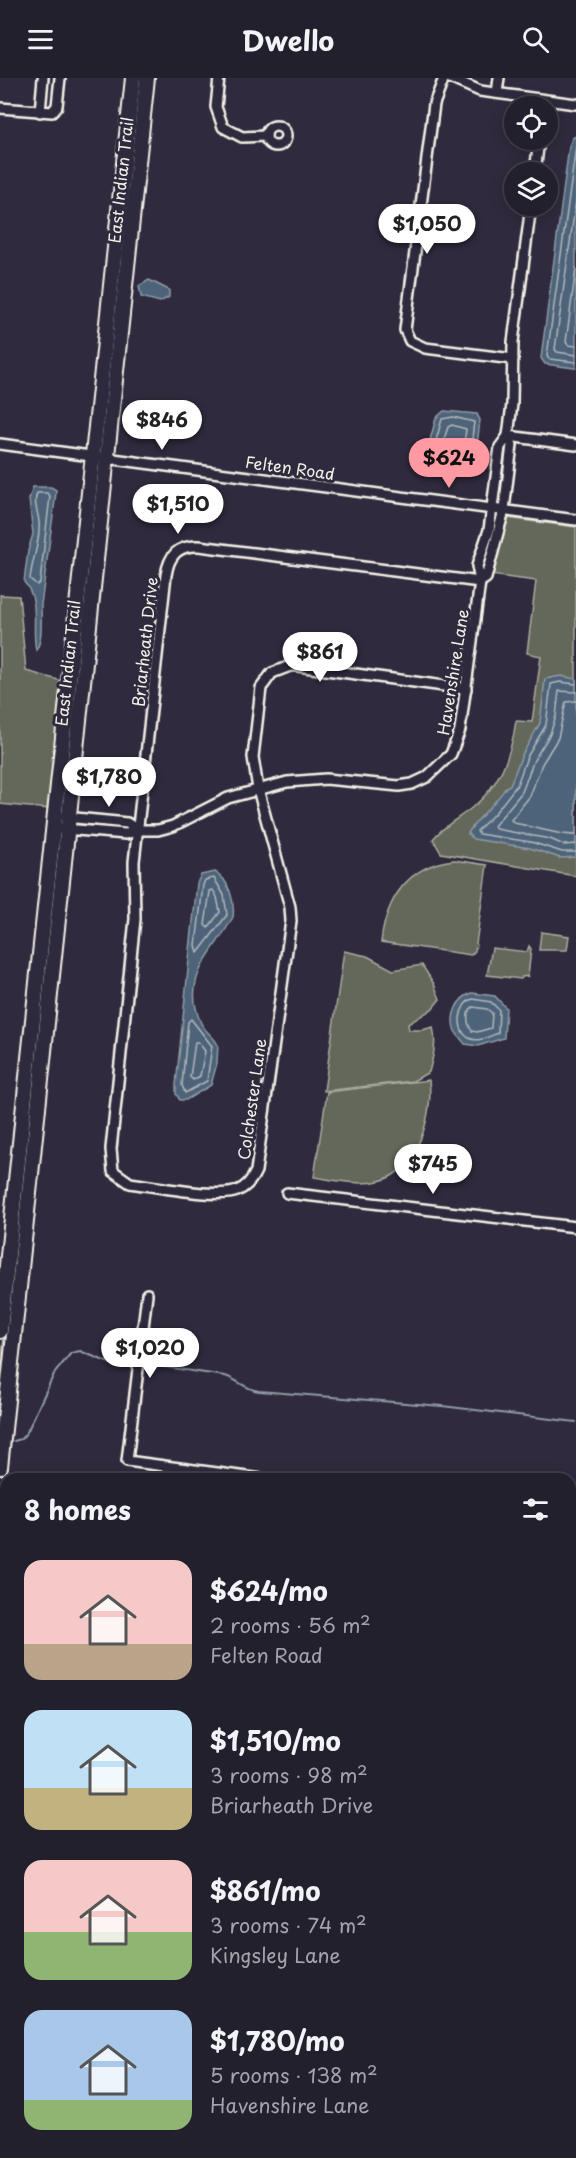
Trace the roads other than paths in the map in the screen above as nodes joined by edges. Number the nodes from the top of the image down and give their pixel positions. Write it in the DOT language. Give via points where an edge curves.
graph roads {
  1 [pos="43,78"];
  2 [pos="60,78"];
  3 [pos="133,78"];
  4 [pos="147,78"];
  5 [pos="219,78"];
  6 [pos="444,78"];
  7 [pos="450,78"];
  8 [pos="499,78"];
  9 [pos="497,93"];
  10 [pos="511,96"];
  11 [pos="558,103"];
  12 [pos="576,104"];
  13 [pos="0,108"];
  14 [pos="43,113"];
  15 [pos="266,136"];
  16 [pos="530,216"];
  17 [pos="513,359"];
  18 [pos="508,436"];
  19 [pos="0,444"];
  20 [pos="576,445"];
  21 [pos="98,457"];
  22 [pos="492,508"];
  23 [pos="504,510"];
  24 [pos="576,520"];
  25 [pos="480,582"];
  26 [pos="466,689"];
  27 [pos="258,789"];
  28 [pos="52,822"];
  29 [pos="67,823"];
  30 [pos="138,830"];
  31 [pos="20,1133"];
  32 [pos="35,1134"];
  33 [pos="287,1193"];
  34 [pos="576,1227"];
  35 [pos="147,1294"];
  36 [pos="0,1331"];
  37 [pos="0,1467"];
  38 [pos="217,1473"];
  1 -- 14 [label="street"];
  2 -- 14 [label="street" via="57,105 52,112"];
  3 -- 21 [label="main road, East Indian Trail"];
  4 -- 21 [label="main road, East Indian Trail"];
  5 -- 15 [label="street" via="216,107 223,127 242,137"];
  6 -- 17 [label="street" via="434,104 405,330 410,341 425,348"];
  7 -- 9 [label="street" via="471,88"];
  8 -- 9 [label="street"];
  9 -- 10 [label="street"];
  11 -- 12 [label="street"];
  13 -- 14 [label="street"];
  16 -- 17 [label="street, Havenshire Lane"];
  17 -- 18 [label="street, Havenshire Lane"];
  18 -- 20 [label="street"];
  18 -- 22 [label="street, Havenshire Lane" via="501,447"];
  18 -- 23 [label="street, Havenshire Lane" via="512,445"];
  19 -- 21 [label="street, Felten Road"];
  21 -- 22 [label="street, Felten Road"];
  21 -- 28 [label="main road"];
  21 -- 29 [label="main road, East Indian Trail"];
  22 -- 23 [label="street, Felten Road"];
  22 -- 25 [label="street, Havenshire Lane" via="488,538 477,566"];
  23 -- 24 [label="street, Felten Road"];
  23 -- 25 [label="street, Havenshire Lane" via="486,578"];
  25 -- 26 [label="street, Havenshire Lane"];
  25 -- 30 [label="street, Briarheath Drive" via="190,545 177,551 166,574"];
  26 -- 27 [label="street, Havenshire Lane" via="457,742 445,761 427,777 399,786 312,779"];
  26 -- 27 [label="street" via="297,666 272,673 260,697 253,756"];
  27 -- 30 [label="street, Havenshire Lane" via="219,802 173,826"];
  27 -- 30 [label="street, Colchester Lane" via="291,921 256,1171 237,1191 225,1194 130,1184 113,1171 111,1149 135,919"];
  28 -- 29 [label="street, Havenshire Lane"];
  28 -- 31 [label="main road"];
  29 -- 30 [label="street, Havenshire Lane" via="126,834"];
  29 -- 32 [label="main road, East Indian Trail"];
  31 -- 32 [label="main road"];
  31 -- 36 [label="main road"];
  32 -- 37 [label="main road, East Indian Trail"];
  33 -- 34 [label="street"];
  35 -- 38 [label="street" via="128,1461"];
}
